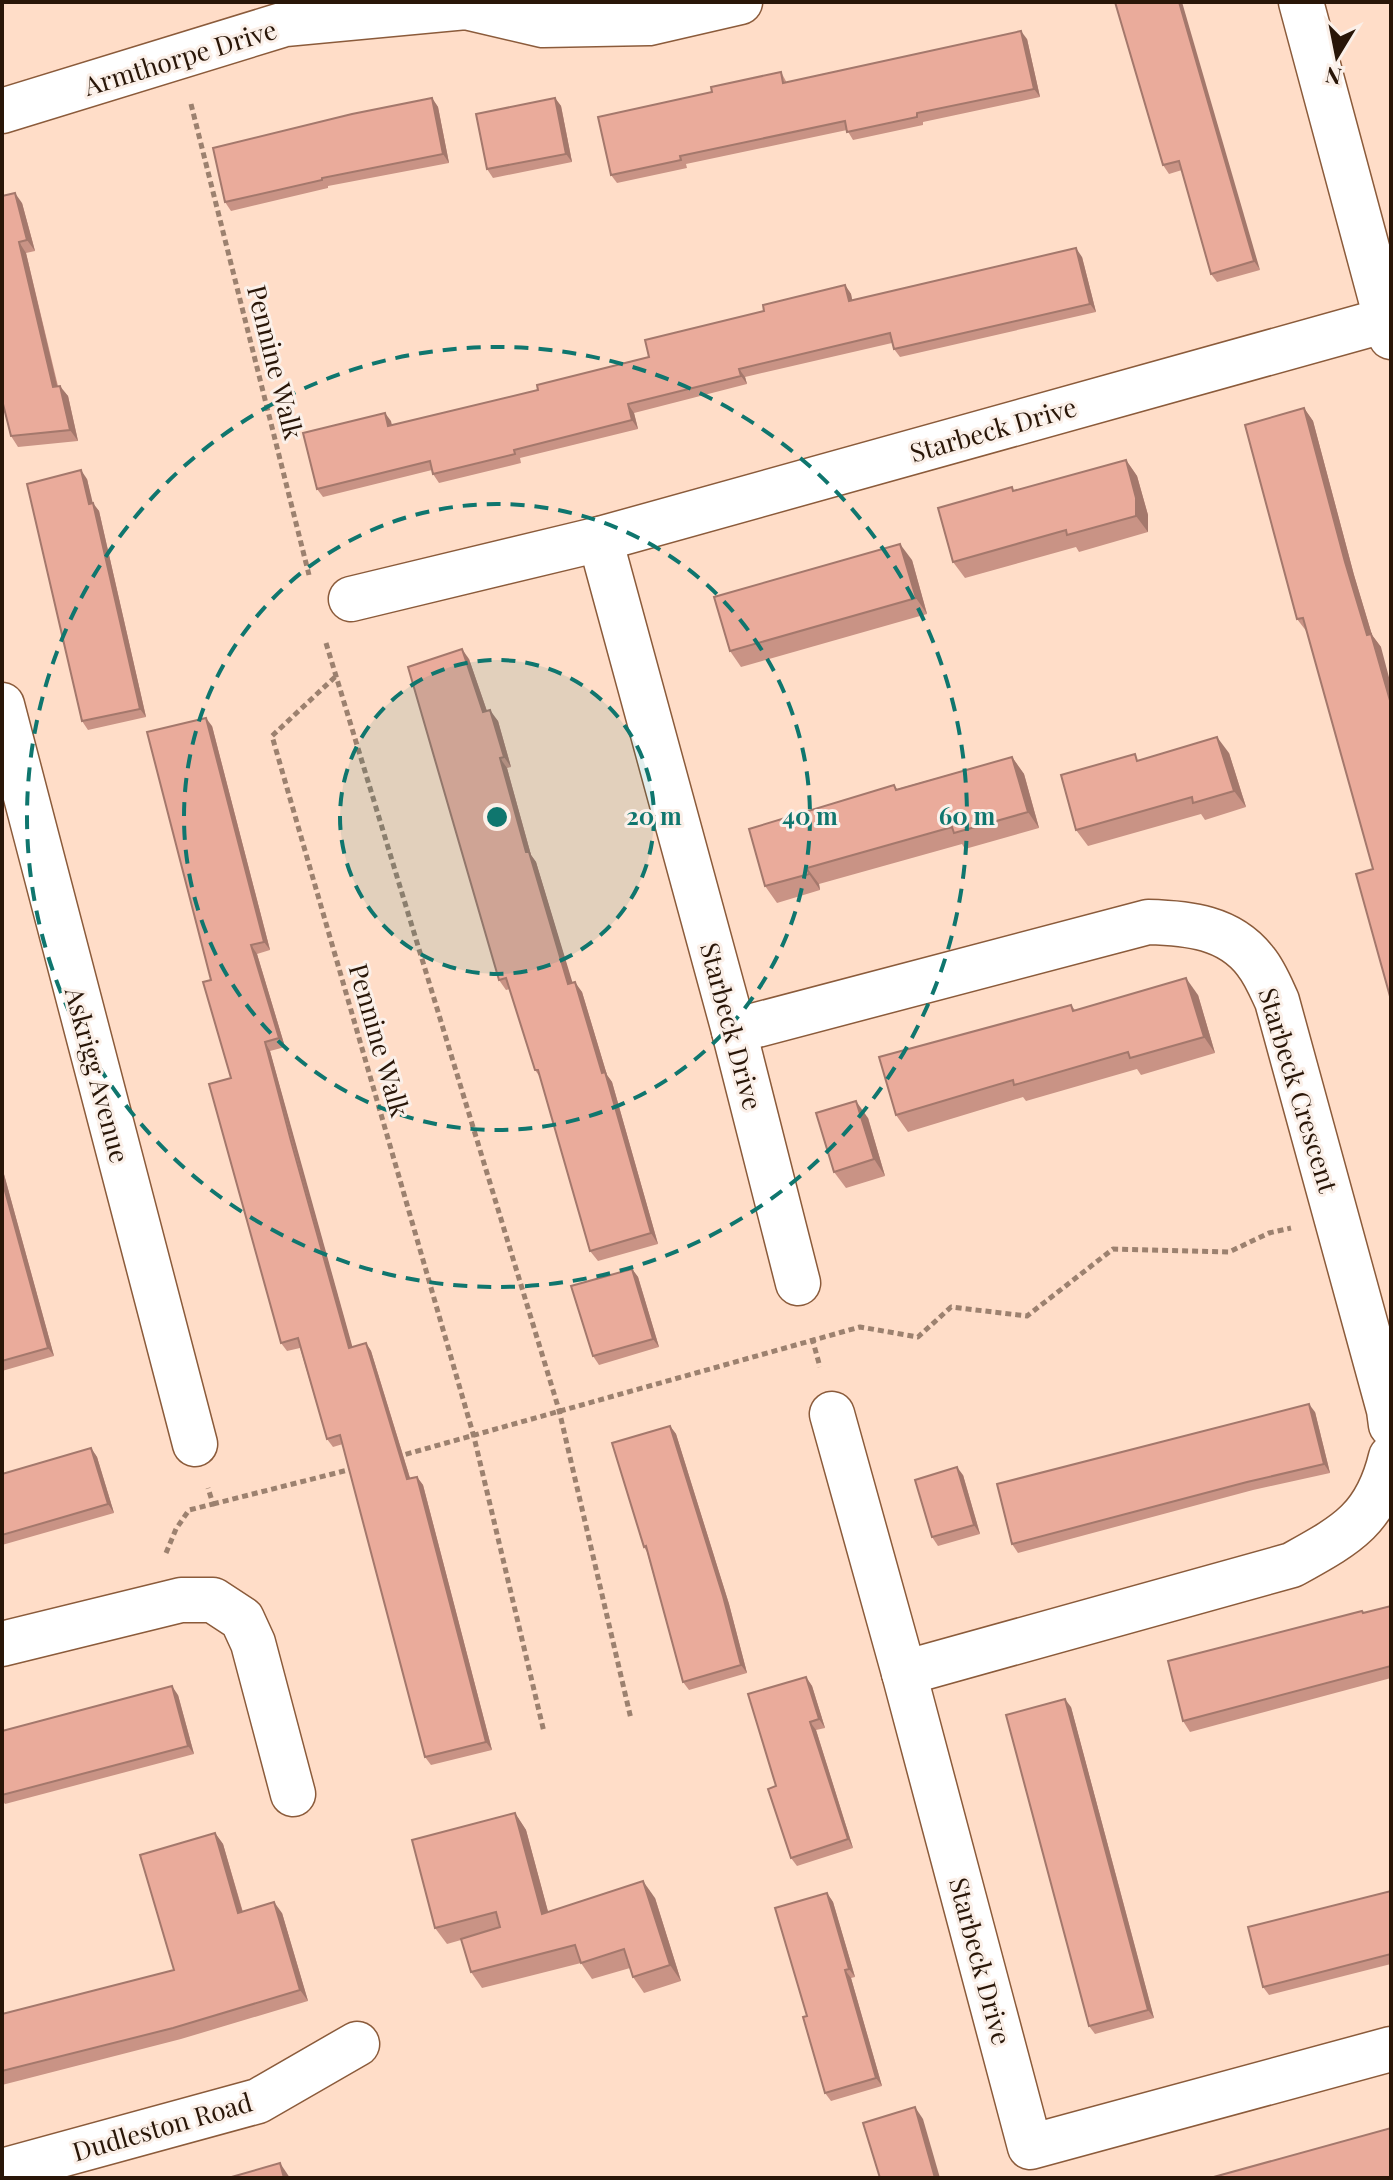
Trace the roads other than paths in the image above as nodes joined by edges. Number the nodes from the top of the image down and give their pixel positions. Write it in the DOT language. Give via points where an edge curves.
graph roads {
  1 [pos="740,2"];
  2 [pos="1301,2"];
  3 [pos="466,5"];
  4 [pos="2,111"];
  5 [pos="1389,328"];
  6 [pos="600,539"];
  7 [pos="351,599"];
  8 [pos="2,705"];
  9 [pos="734,1031"];
  10 [pos="798,1283"];
  11 [pos="832,1414"];
  12 [pos="1391,1425"];
  13 [pos="195,1444"];
  14 [pos="1391,1457"];
  15 [pos="2,1644"];
  16 [pos="904,1673"];
  17 [pos="293,1794"];
  18 [pos="357,2044"];
  19 [pos="1391,2049"];
  20 [pos="1034,2162"];
  21 [pos="2,2171"];
  1 -- 3 [label="street, Armthorpe Drive" via="649,23 543,25"];
  2 -- 5 [label="street"];
  3 -- 4 [label="street, Armthorpe Drive" via="285,24"];
  5 -- 6 [label="street, Starbeck Drive"];
  6 -- 7 [label="street, Starbeck Drive"];
  6 -- 9 [label="street, Starbeck Drive"];
  8 -- 13 [label="street, Askrigg Avenue"];
  9 -- 10 [label="street, Starbeck Drive"];
  9 -- 12 [label="street, Starbeck Crescent" via="1148,922 1189,923 1225,935 1256,961 1277,1001"];
  11 -- 16 [label="street, Starbeck Drive"];
  14 -- 16 [label="street" via="1385,1481 1350,1532 1292,1565"];
  15 -- 17 [label="street" via="181,1600 213,1600 242,1619 253,1643"];
  16 -- 20 [label="street, Starbeck Drive"];
  18 -- 21 [label="street, Dudleston Road" via="258,2101"];
  19 -- 20 [label="street, Starbeck Drive"];
}
